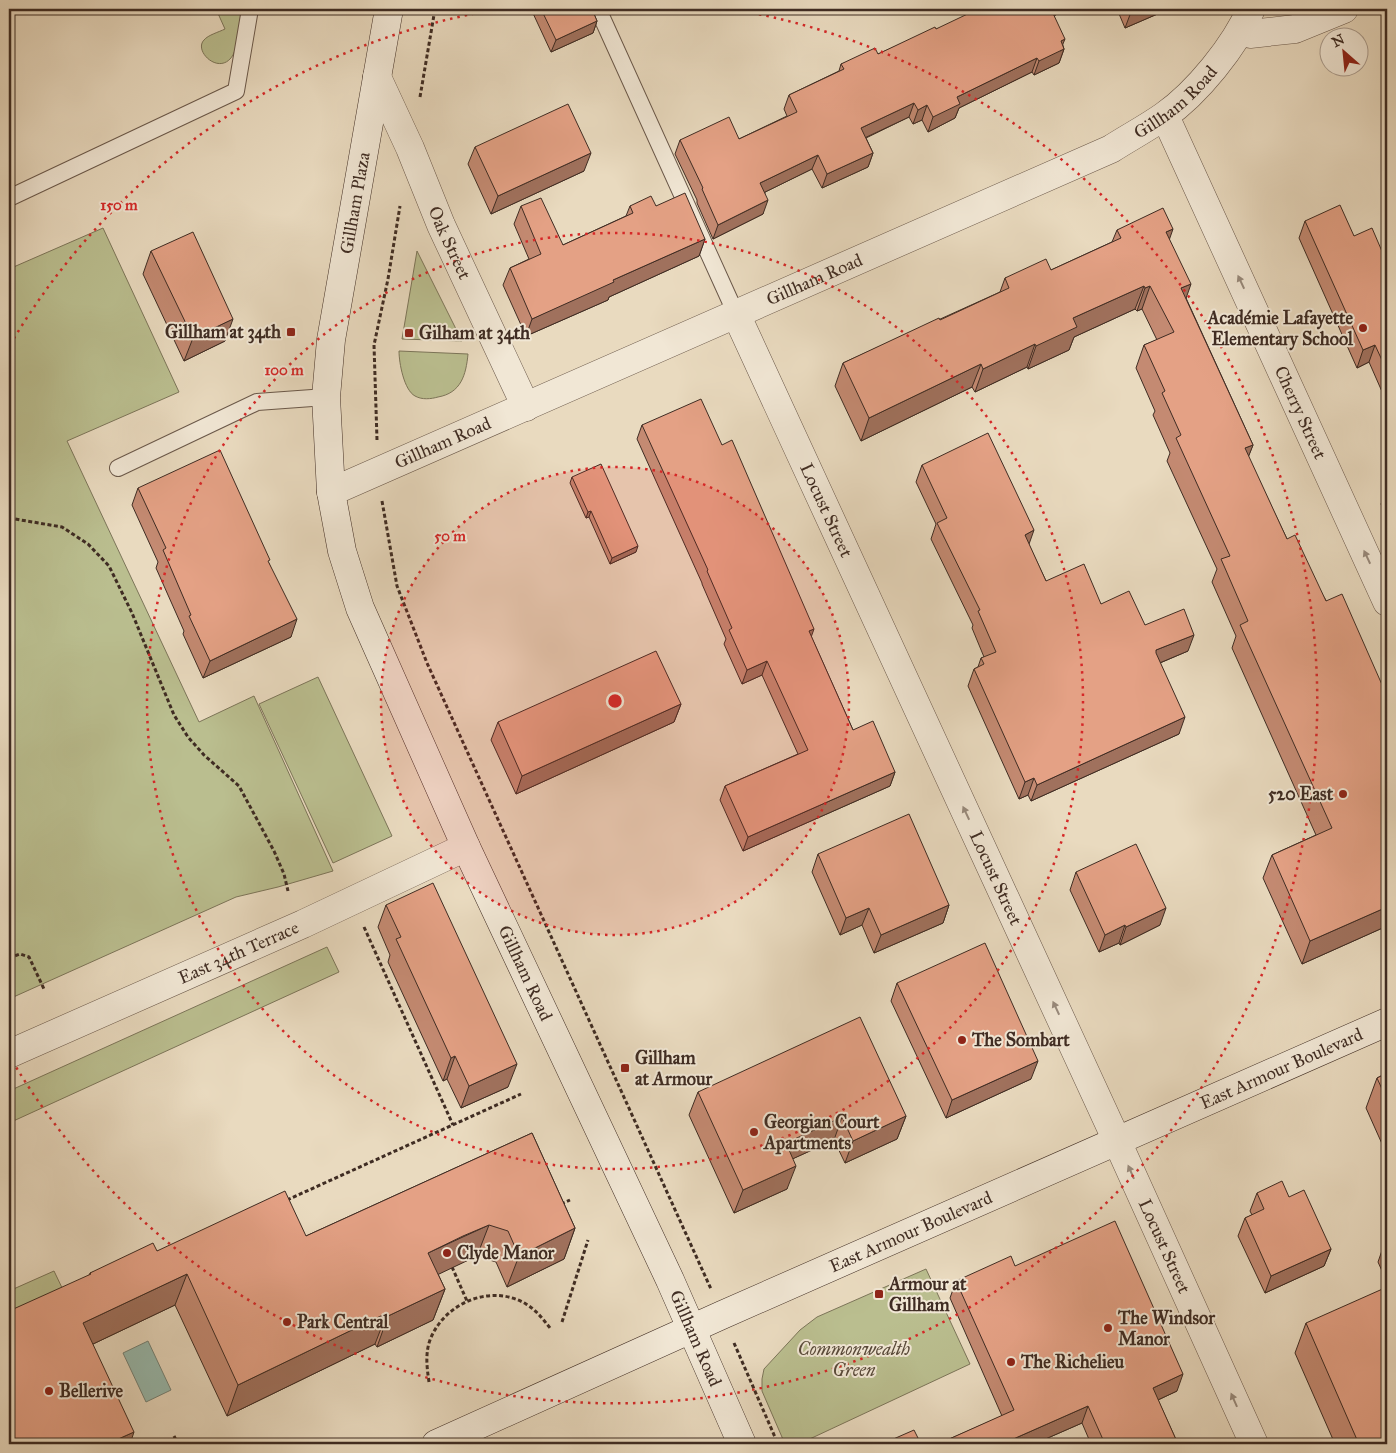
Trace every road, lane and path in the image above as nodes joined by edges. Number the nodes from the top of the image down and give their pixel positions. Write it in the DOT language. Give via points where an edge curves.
graph roads {
  1 [pos="250,9"];
  2 [pos="390,9"];
  3 [pos="436,9"];
  4 [pos="598,9"];
  5 [pos="1344,9"];
  6 [pos="1246,19"];
  7 [pos="377,77"];
  8 [pos="419,102"];
  9 [pos="1165,116"];
  10 [pos="9,198"];
  11 [pos="401,204"];
  12 [pos="736,314"];
  13 [pos="326,397"];
  14 [pos="526,407"];
  15 [pos="118,468"];
  16 [pos="377,472"];
  17 [pos="331,492"];
  18 [pos="1387,502"];
  19 [pos="1381,504"];
  20 [pos="9,518"];
  21 [pos="1387,602"];
  22 [pos="466,847"];
  23 [pos="288,891"];
  24 [pos="363,926"];
  25 [pos="9,958"];
  26 [pos="44,989"];
  27 [pos="1387,1022"];
  28 [pos="9,1054"];
  29 [pos="521,1094"];
  30 [pos="453,1125"];
  31 [pos="1117,1141"];
  32 [pos="570,1200"];
  33 [pos="281,1203"];
  34 [pos="552,1208"];
  35 [pos="588,1240"];
  36 [pos="452,1267"];
  37 [pos="467,1302"];
  38 [pos="722,1315"];
  39 [pos="562,1322"];
  40 [pos="550,1328"];
  41 [pos="692,1329"];
  42 [pos="428,1382"];
  43 [pos="174,1436"];
  44 [pos="178,1444"];
  45 [pos="436,1444"];
  46 [pos="742,1444"];
  47 [pos="778,1444"];
  48 [pos="1254,1444"];
  1 -- 10 [label="lane" via="236,91"];
  2 -- 7 [label="street, Gillham Plaza"];
  3 -- 8 [label="path"];
  4 -- 12 [label="lane"];
  5 -- 6 [label="street" via="1295,29 1250,34"];
  6 -- 9 [label="street, Gillham Road" via="1204,80"];
  7 -- 13 [label="street, Gillham Plaza" via="331,340"];
  7 -- 14 [label="street, Oak Street" via="410,148 440,225"];
  9 -- 12 [label="street, Gillham Road" via="1111,149"];
  21 -- 9 [label="street, Cherry Street, one-way"];
  11 -- 16 [label="path" via="374,345"];
  12 -- 14 [label="street, Gillham Road"];
  31 -- 12 [label="street, Locust Street, one-way"];
  13 -- 15 [label="lane" via="257,402"];
  13 -- 17 [label="street, Gillham Road"];
  14 -- 16 [label="street, Gillham Road"];
  16 -- 17 [label="street, Gillham Road"];
  16 -- 38 [label="path" via="397,586 427,663"];
  17 -- 22 [label="street, Gillham Road" via="342,552 360,608"];
  18 -- 19 [label="path"];
  20 -- 23 [label="path" via="62,527 88,544 109,566 174,715 204,755 239,786 274,851"];
  22 -- 28 [label="street, East 34th Terrace" via="303,924"];
  22 -- 41 [label="street, Gillham Road"];
  24 -- 30 [label="path"];
  25 -- 26 [label="path" via="20,954 29,958"];
  27 -- 31 [label="street, East Armour Boulevard"];
  29 -- 30 [label="path"];
  30 -- 33 [label="path"];
  31 -- 38 [label="street, East Armour Boulevard"];
  48 -- 31 [label="street, Locust Street, one-way"];
  32 -- 34 [label="path"];
  35 -- 39 [label="path"];
  36 -- 37 [label="path"];
  37 -- 40 [label="path" via="492,1295 517,1300 534,1309"];
  37 -- 42 [label="path" via="449,1314 434,1333 427,1354"];
  38 -- 41 [label="street, East Armour Boulevard"];
  38 -- 47 [label="path"];
  41 -- 45 [label="street, East Armour Boulevard"];
  41 -- 46 [label="street, Gillham Road"];
  43 -- 44 [label="path"];
}
